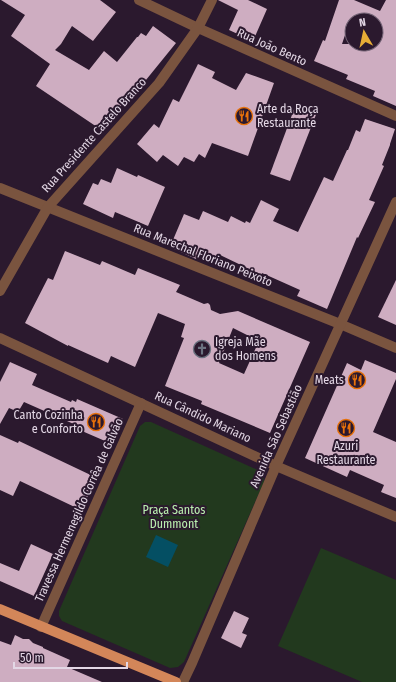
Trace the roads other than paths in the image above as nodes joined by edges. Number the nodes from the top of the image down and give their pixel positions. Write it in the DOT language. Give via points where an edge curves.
graph roads {
  1 [pos="139,0"];
  2 [pos="212,0"];
  3 [pos="198,28"];
  4 [pos="396,116"];
  5 [pos="0,188"];
  6 [pos="396,202"];
  7 [pos="48,207"];
  8 [pos="0,291"];
  9 [pos="340,324"];
  10 [pos="0,338"];
  11 [pos="396,348"];
  12 [pos="141,403"];
  13 [pos="276,466"];
  14 [pos="396,517"];
  15 [pos="0,609"];
  16 [pos="41,627"];
  17 [pos="176,682"];
  18 [pos="183,682"];
  1 -- 3 [label="street, Rua João Bento"];
  2 -- 3 [label="street, Rua Presidente Castelo Branco"];
  3 -- 4 [label="street, Rua João Bento"];
  3 -- 7 [label="street, Rua Presidente Castelo Branco" via="159,83"];
  5 -- 7 [label="street, Rua Marechal Floriano Peixoto"];
  6 -- 9 [label="street, Avenida São Sebastião"];
  7 -- 8 [label="street, Rua Presidente Castelo Branco"];
  7 -- 9 [label="street, Rua Marechal Floriano Peixoto"];
  9 -- 11 [label="street, Rua Marechal Floriano Peixoto"];
  9 -- 13 [label="street, Avenida São Sebastião"];
  10 -- 12 [label="street, Rua Cândido Mariano"];
  12 -- 13 [label="street, Rua Cândido Mariano"];
  12 -- 16 [label="street, Travessa Hermenegildo Corrêa de Galvão"];
  13 -- 14 [label="street, Rua Cândido Mariano"];
  13 -- 18 [label="street, Avenida São Sebastião"];
  15 -- 16 [label="main road"];
  16 -- 17 [label="main road"];
}
